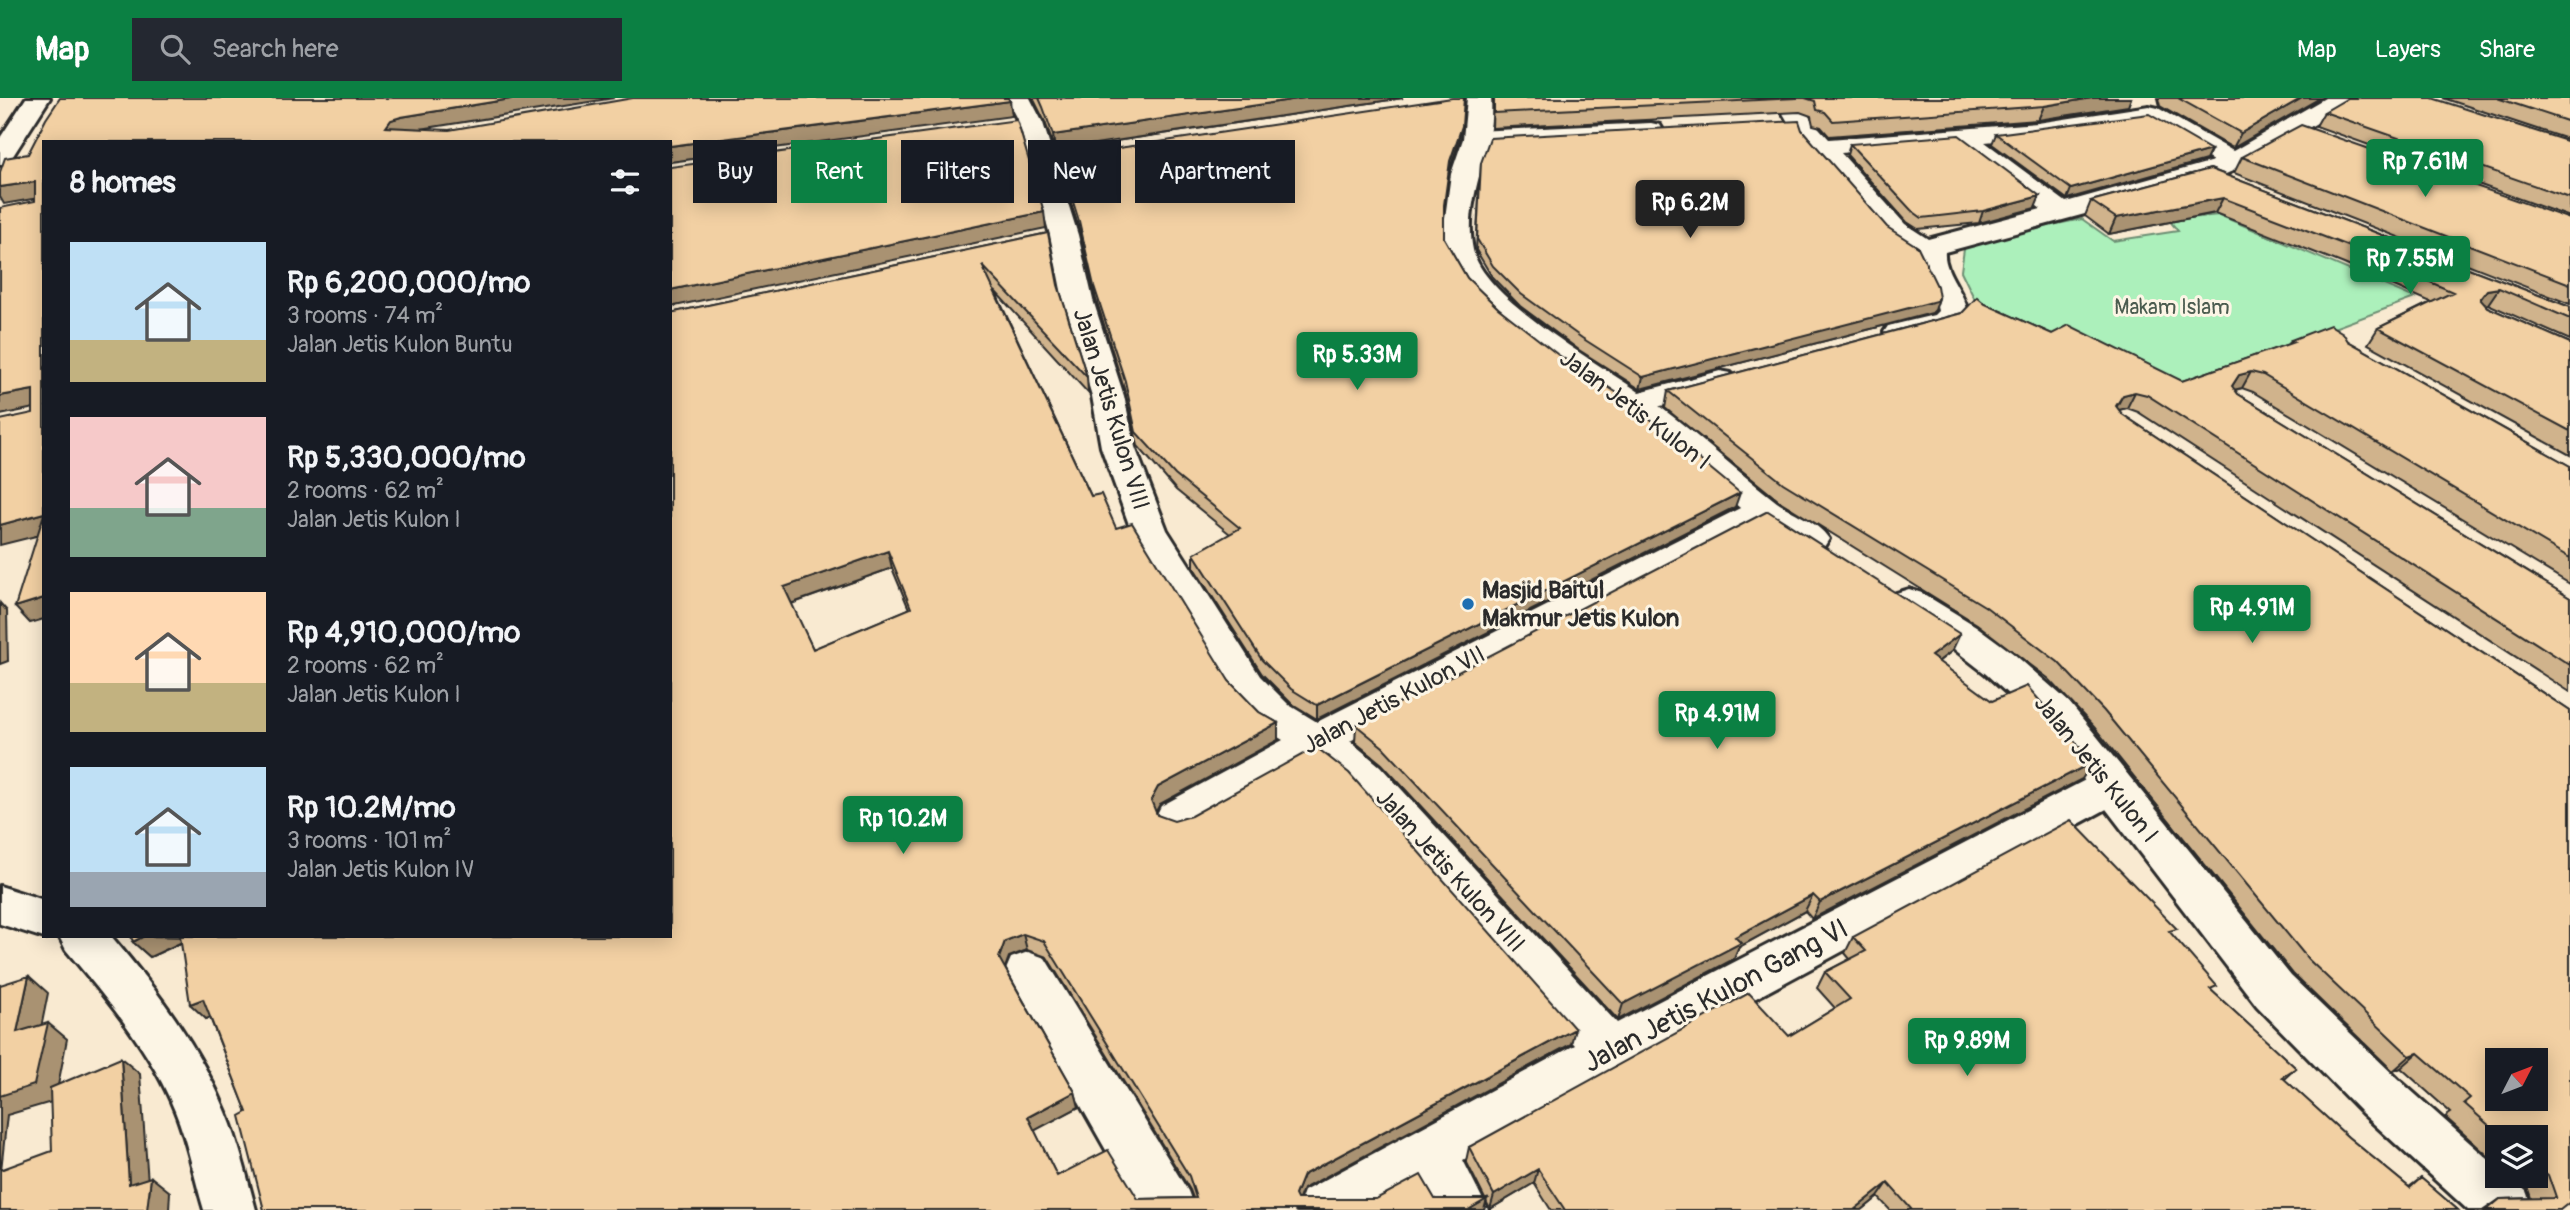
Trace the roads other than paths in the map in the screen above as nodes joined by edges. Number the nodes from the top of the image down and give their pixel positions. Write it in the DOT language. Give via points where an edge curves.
graph roads {
  1 [pos="38,98"];
  2 [pos="1786,98"];
  3 [pos="2294,98"];
  4 [pos="1469,99"];
  5 [pos="2333,103"];
  6 [pos="2147,106"];
  7 [pos="1018,116"];
  8 [pos="2290,128"];
  9 [pos="1670,129"];
  10 [pos="1961,136"];
  11 [pos="2319,138"];
  12 [pos="1476,139"];
  13 [pos="1822,147"];
  14 [pos="0,157"];
  15 [pos="2236,174"];
  16 [pos="2061,211"];
  17 [pos="1929,253"];
  18 [pos="1870,340"];
  19 [pos="1739,375"];
  20 [pos="1634,403"];
  21 [pos="1764,510"];
  22 [pos="1846,561"];
  23 [pos="1881,583"];
  24 [pos="1316,740"];
  25 [pos="2112,786"];
  26 [pos="1176,818"];
  27 [pos="0,905"];
  28 [pos="42,918"];
  29 [pos="84,938"];
  30 [pos="1028,972"];
  31 [pos="1612,1051"];
  32 [pos="1429,1151"];
  33 [pos="230,1210"];
  34 [pos="1169,1210"];
  35 [pos="1323,1210"];
  36 [pos="1462,1210"];
  37 [pos="2507,1210"];
  1 -- 14 [label="street"];
  2 -- 13 [label="street" via="1787,123"];
  3 -- 5 [label="street"];
  4 -- 12 [label="street, Jalan Jetis Kulon I" via="1480,110"];
  5 -- 8 [label="street"];
  6 -- 10 [label="street" via="2038,130"];
  6 -- 15 [label="street"];
  7 -- 24 [label="street, Jalan Jetis Kulon VIII" via="1056,160 1051,238 1078,300 1108,396 1118,447 1149,530 1246,686 1275,716"];
  8 -- 11 [label="street"];
  8 -- 15 [label="street"];
  9 -- 12 [label="street"];
  10 -- 13 [label="street"];
  10 -- 16 [label="street"];
  12 -- 20 [label="street, Jalan Jetis Kulon I" via="1464,174 1459,218 1460,251 1478,284 1508,314"];
  13 -- 17 [label="street" via="1895,230"];
  15 -- 16 [label="street" via="2205,173"];
  16 -- 17 [label="street" via="1948,241"];
  17 -- 18 [label="street" via="1953,302 1953,313 1944,321"];
  19 -- 20 [label="street"];
  20 -- 21 [label="street, Jalan Jetis Kulon I"];
  21 -- 22 [label="street, Jalan Jetis Kulon I"];
  21 -- 24 [label="street, Jalan Jetis Kulon VII"];
  23 -- 25 [label="street, Jalan Jetis Kulon I" via="1963,636 2033,691"];
  24 -- 26 [label="street, Jalan Jetis Kulon VII"];
  24 -- 31 [label="street, Jalan Jetis Kulon VIII" via="1365,777"];
  25 -- 31 [label="street, Jalan Jetis Kulon Gang VI"];
  25 -- 37 [label="street, Jalan Jetis Kulon I" via="2274,991 2380,1097"];
  27 -- 28 [label="street"];
  29 -- 33 [label="street" via="158,1034 196,1098"];
  30 -- 34 [label="street"];
  31 -- 32 [label="street, Jalan Jetis Kulon Gang VI"];
  32 -- 35 [label="street, Jalan Jetis Kulon Gang VI"];
  32 -- 36 [label="street"];
}
